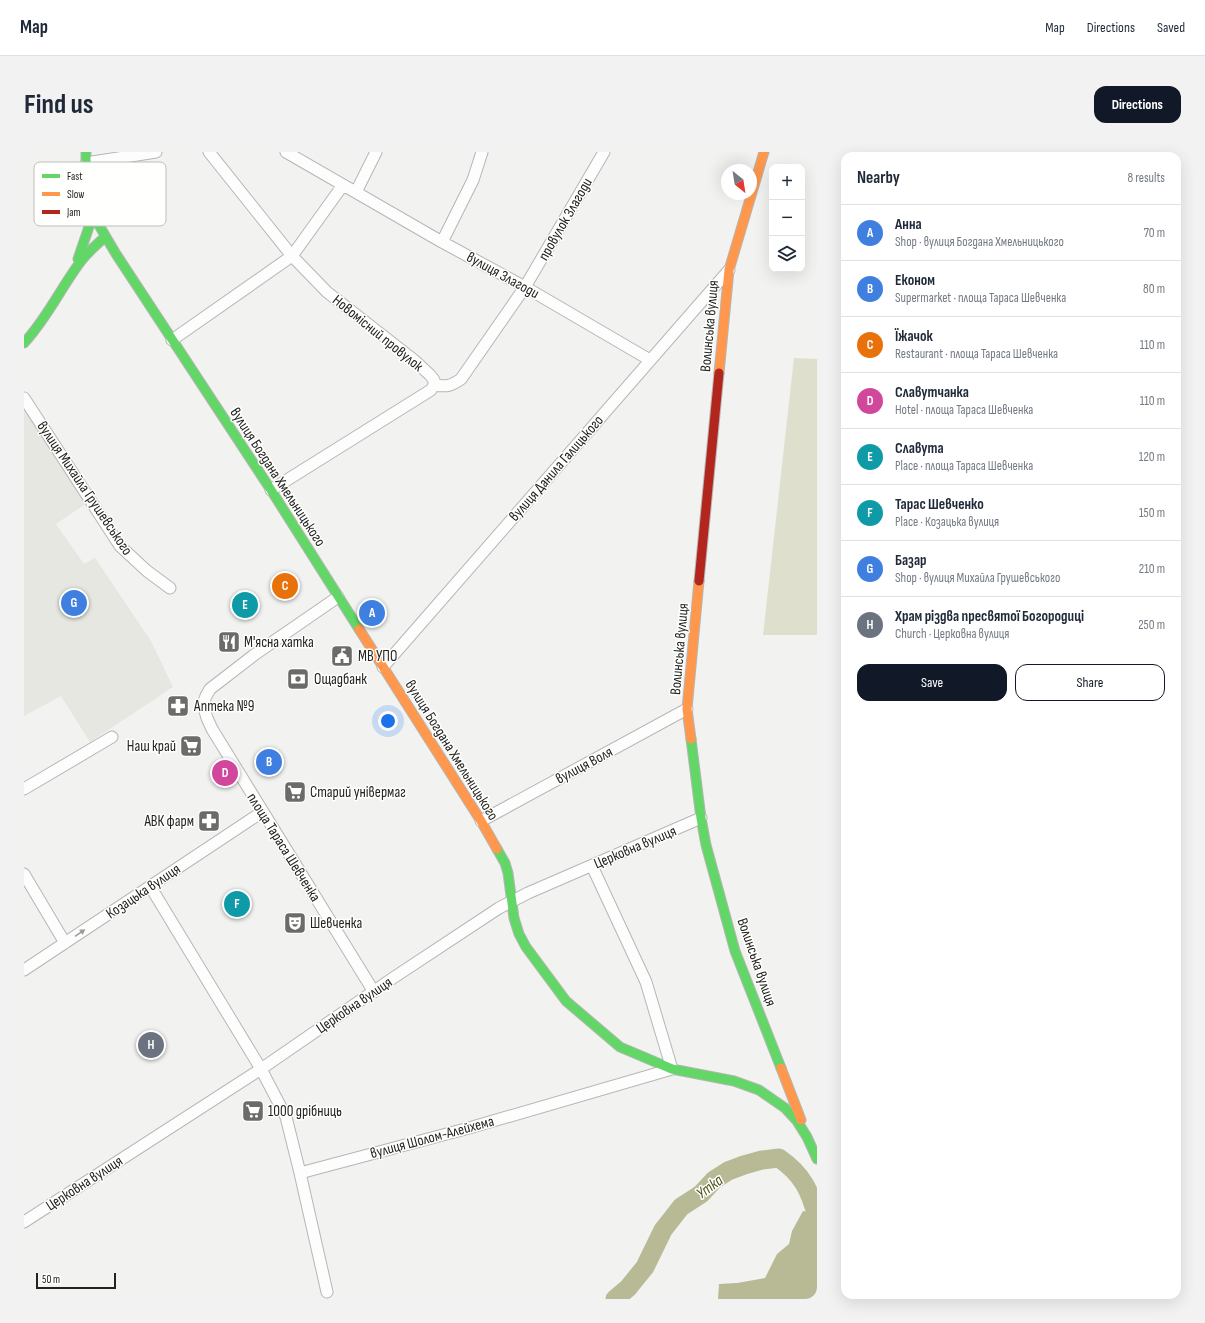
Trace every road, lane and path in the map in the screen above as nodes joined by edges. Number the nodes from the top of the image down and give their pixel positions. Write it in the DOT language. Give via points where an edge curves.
graph roads {
  1 [pos="156,152"];
  2 [pos="209,152"];
  3 [pos="286,152"];
  4 [pos="376,152"];
  5 [pos="482,152"];
  6 [pos="604,152"];
  7 [pos="764,152"];
  8 [pos="86,158"];
  9 [pos="343,185"];
  10 [pos="356,192"];
  11 [pos="89,226"];
  12 [pos="98,226"];
  13 [pos="105,237"];
  14 [pos="442,242"];
  15 [pos="116,254"];
  16 [pos="292,256"];
  17 [pos="75,270"];
  18 [pos="729,270"];
  19 [pos="525,287"];
  20 [pos="172,340"];
  21 [pos="24,343"];
  22 [pos="650,360"];
  23 [pos="434,385"];
  24 [pos="24,398"];
  25 [pos="271,490"];
  26 [pos="170,588"];
  27 [pos="338,597"];
  28 [pos="383,667"];
  29 [pos="687,709"];
  30 [pos="112,736"];
  31 [pos="24,789"];
  32 [pos="262,812"];
  33 [pos="701,818"];
  34 [pos="480,821"];
  35 [pos="592,866"];
  36 [pos="24,874"];
  37 [pos="150,886"];
  38 [pos="511,902"];
  39 [pos="65,943"];
  40 [pos="24,970"];
  41 [pos="374,992"];
  42 [pos="261,1069"];
  43 [pos="672,1069"];
  44 [pos="807,1137"];
  45 [pos="817,1159"];
  46 [pos="300,1173"];
  47 [pos="24,1222"];
  48 [pos="327,1292"];
  1 -- 8 [label="street"];
  2 -- 16 [label="street, Новомісний провулок"];
  3 -- 9 [label="street, вулиця Злагоди"];
  4 -- 10 [label="street"];
  5 -- 14 [label="street" via="473,180"];
  6 -- 19 [label="street, провулок Злагоди"];
  7 -- 18 [label="main road, Волинська вулиця"];
  9 -- 10 [label="street, вулиця Злагоди"];
  9 -- 16 [label="street"];
  10 -- 14 [label="street, вулиця Злагоди"];
  11 -- 17 [label="main road"];
  12 -- 13 [label="main road, вулиця Богдана Хмельницького"];
  13 -- 15 [label="main road, вулиця Богдана Хмельницького"];
  13 -- 17 [label="main road" via="93,246"];
  14 -- 19 [label="street, вулиця Злагоди"];
  15 -- 17 [label="main road" via="96,255"];
  15 -- 20 [label="main road, вулиця Богдана Хмельницького"];
  16 -- 20 [label="street"];
  16 -- 23 [label="street, Новомісний провулок" via="327,292 414,360 434,380"];
  17 -- 21 [label="main road" via="43,320"];
  18 -- 22 [label="street, вулиця Данила Галицького"];
  18 -- 29 [label="main road, Волинська вулиця"];
  19 -- 22 [label="street, вулиця Злагоди"];
  19 -- 23 [label="street, провулок Злагоди" via="461,379 445,387"];
  20 -- 25 [label="main road, вулиця Богдана Хмельницького"];
  22 -- 28 [label="street, вулиця Данила Галицького"];
  23 -- 25 [label="street, Новомісний провулок" via="431,390"];
  24 -- 26 [label="street, вулиця Михайла Грушевського" via="120,546"];
  25 -- 27 [label="main road, вулиця Богдана Хмельницького"];
  27 -- 28 [label="main road, вулиця Богдана Хмельницького"];
  27 -- 32 [label="street, площа Тараса Шевченка" via="210,689 203,704 209,724"];
  28 -- 34 [label="main road, вулиця Богдана Хмельницького"];
  29 -- 33 [label="main road, Волинська вулиця"];
  29 -- 34 [label="street, вулиця Воля"];
  30 -- 31 [label="street"];
  32 -- 37 [label="street, Козацька вулиця"];
  32 -- 41 [label="street, площа Тараса Шевченка"];
  33 -- 35 [label="street, Церковна вулиця"];
  33 -- 44 [label="main road, Волинська вулиця" via="735,951"];
  34 -- 38 [label="main road, вулиця Богдана Хмельницького" via="505,863"];
  35 -- 38 [label="street, Церковна вулиця"];
  35 -- 43 [label="street" via="646,982"];
  36 -- 39 [label="street"];
  39 -- 37 [label="street, Козацька вулиця, one-way"];
  37 -- 42 [label="street"];
  38 -- 41 [label="street, Церковна вулиця"];
  38 -- 43 [label="main road, вулиця Богдана Хмельницького" via="519,934 526,947 566,1002 620,1047"];
  39 -- 40 [label="street, Козацька вулиця"];
  41 -- 42 [label="street, Церковна вулиця"];
  42 -- 46 [label="street" via="286,1117"];
  42 -- 47 [label="street, Церковна вулиця"];
  43 -- 44 [label="main road, вулиця Богдана Хмельницького" via="734,1081 759,1090 785,1108"];
  43 -- 46 [label="street, вулиця Шолом-Алейхема" via="469,1128"];
  44 -- 45 [label="main road, вулиця Богдана Хмельницького"];
  46 -- 48 [label="street"];
}
